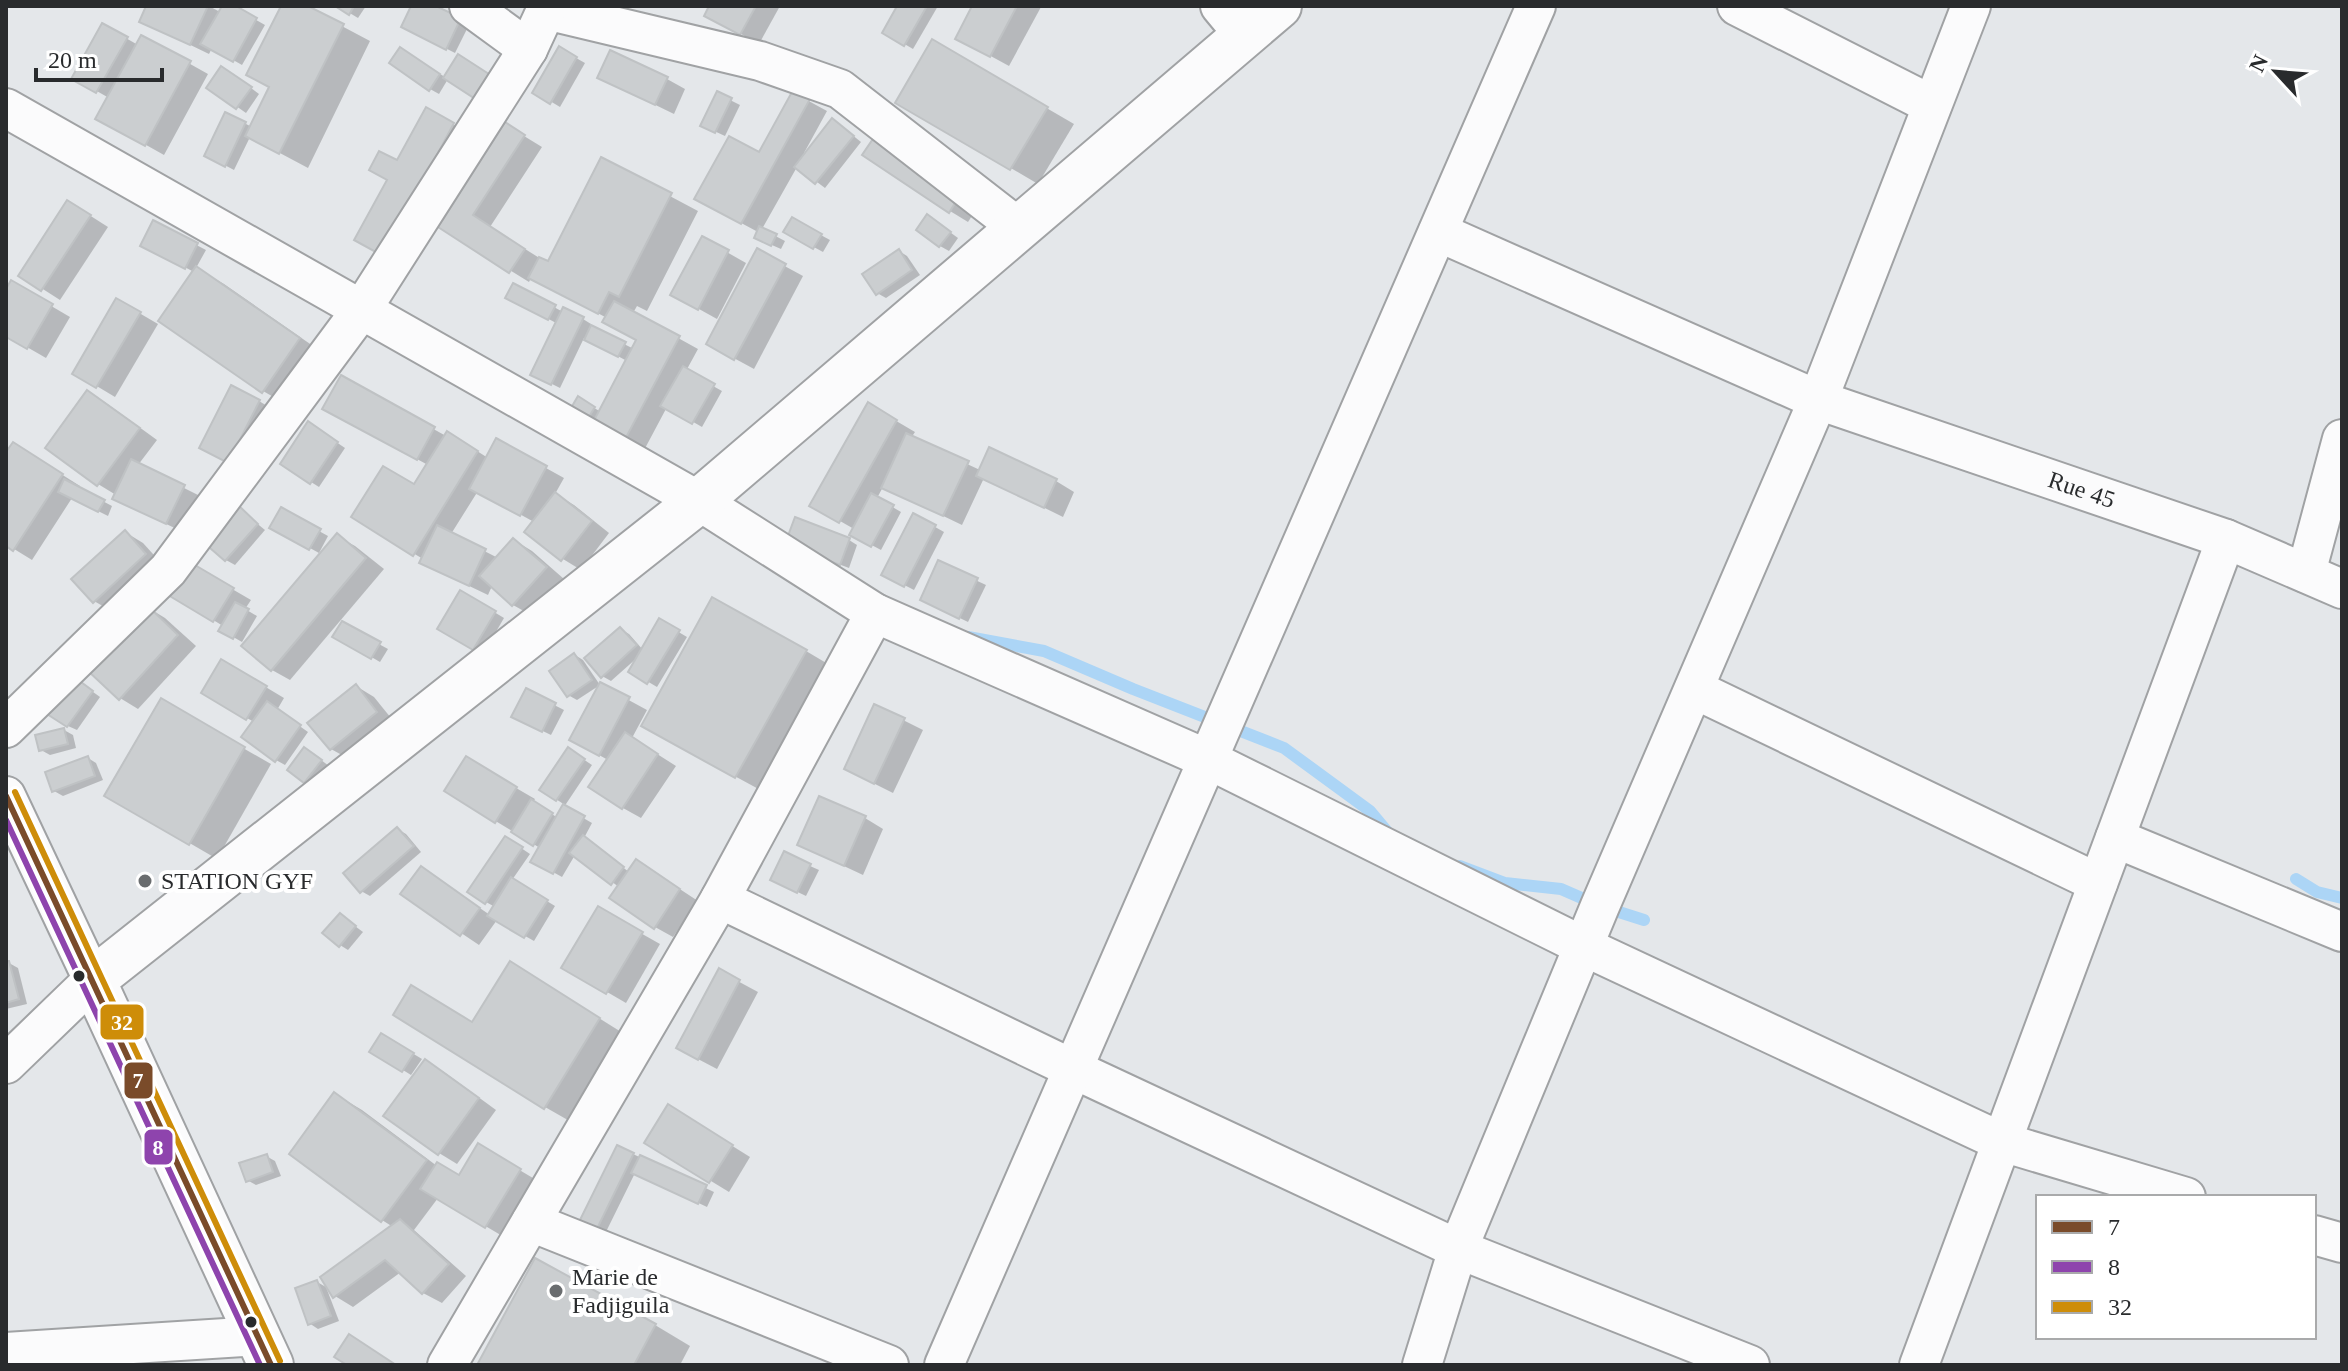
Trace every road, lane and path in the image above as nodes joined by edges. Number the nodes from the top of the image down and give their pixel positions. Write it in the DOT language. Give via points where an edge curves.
graph roads {
  1 [pos="469,6"];
  2 [pos="1279,6"];
  3 [pos="1536,6"];
  4 [pos="1737,6"];
  5 [pos="1971,6"];
  6 [pos="547,8"];
  7 [pos="1232,21"];
  8 [pos="528,49"];
  9 [pos="1932,105"];
  10 [pos="6,108"];
  11 [pos="1019,228"];
  12 [pos="1438,232"];
  13 [pos="362,309"];
  14 [pos="1818,400"];
  15 [pos="2342,439"];
  16 [pos="699,501"];
  17 [pos="2226,539"];
  18 [pos="2306,573"];
  19 [pos="2342,589"];
  20 [pos="875,613"];
  21 [pos="1694,689"];
  22 [pos="6,728"];
  23 [pos="1207,759"];
  24 [pos="6,796"];
  25 [pos="2115,838"];
  26 [pos="2098,883"];
  27 [pos="720,899"];
  28 [pos="2342,932"];
  29 [pos="1585,947"];
  30 [pos="93,980"];
  31 [pos="6,1064"];
  32 [pos="1073,1069"];
  33 [pos="2002,1142"];
  34 [pos="2179,1195"];
  35 [pos="531,1222"];
  36 [pos="2316,1236"];
  37 [pos="2342,1243"];
  38 [pos="1458,1249"];
  39 [pos="264,1351"];
  40 [pos="6,1352"];
  41 [pos="447,1365"];
  42 [pos="889,1365"];
  43 [pos="944,1365"];
  44 [pos="1422,1365"];
  45 [pos="1750,1365"];
  46 [pos="1919,1365"];
  1 -- 8 [label="street"];
  2 -- 7 [label="street"];
  3 -- 12 [label="street"];
  4 -- 9 [label="street"];
  5 -- 9 [label="street"];
  6 -- 8 [label="street"];
  6 -- 11 [label="street" via="760,61 840,89"];
  7 -- 11 [label="street"];
  8 -- 13 [label="street"];
  9 -- 14 [label="street"];
  10 -- 13 [label="street"];
  11 -- 16 [label="street"];
  12 -- 14 [label="street, Rue 45"];
  12 -- 23 [label="street"];
  13 -- 16 [label="street"];
  13 -- 22 [label="street" via="168,570"];
  14 -- 17 [label="street, Rue 45"];
  14 -- 21 [label="street"];
  15 -- 18 [label="street"];
  16 -- 20 [label="street"];
  16 -- 30 [label="street"];
  17 -- 18 [label="street, Rue 45"];
  17 -- 25 [label="street"];
  18 -- 19 [label="street, Rue 45"];
  20 -- 23 [label="street"];
  20 -- 27 [label="street"];
  21 -- 26 [label="street"];
  21 -- 29 [label="street"];
  23 -- 29 [label="street"];
  23 -- 32 [label="street"];
  24 -- 30 [label="street"];
  25 -- 26 [label="street"];
  25 -- 28 [label="street"];
  26 -- 33 [label="street"];
  27 -- 32 [label="street"];
  27 -- 35 [label="street"];
  29 -- 33 [label="street"];
  29 -- 38 [label="street"];
  30 -- 31 [label="street"];
  30 -- 39 [label="street"];
  32 -- 38 [label="street"];
  32 -- 43 [label="street"];
  33 -- 34 [label="street"];
  33 -- 46 [label="street"];
  35 -- 41 [label="street"];
  35 -- 42 [label="street"];
  36 -- 37 [label="street"];
  38 -- 44 [label="street"];
  38 -- 45 [label="street"];
  39 -- 40 [label="street"];
}
